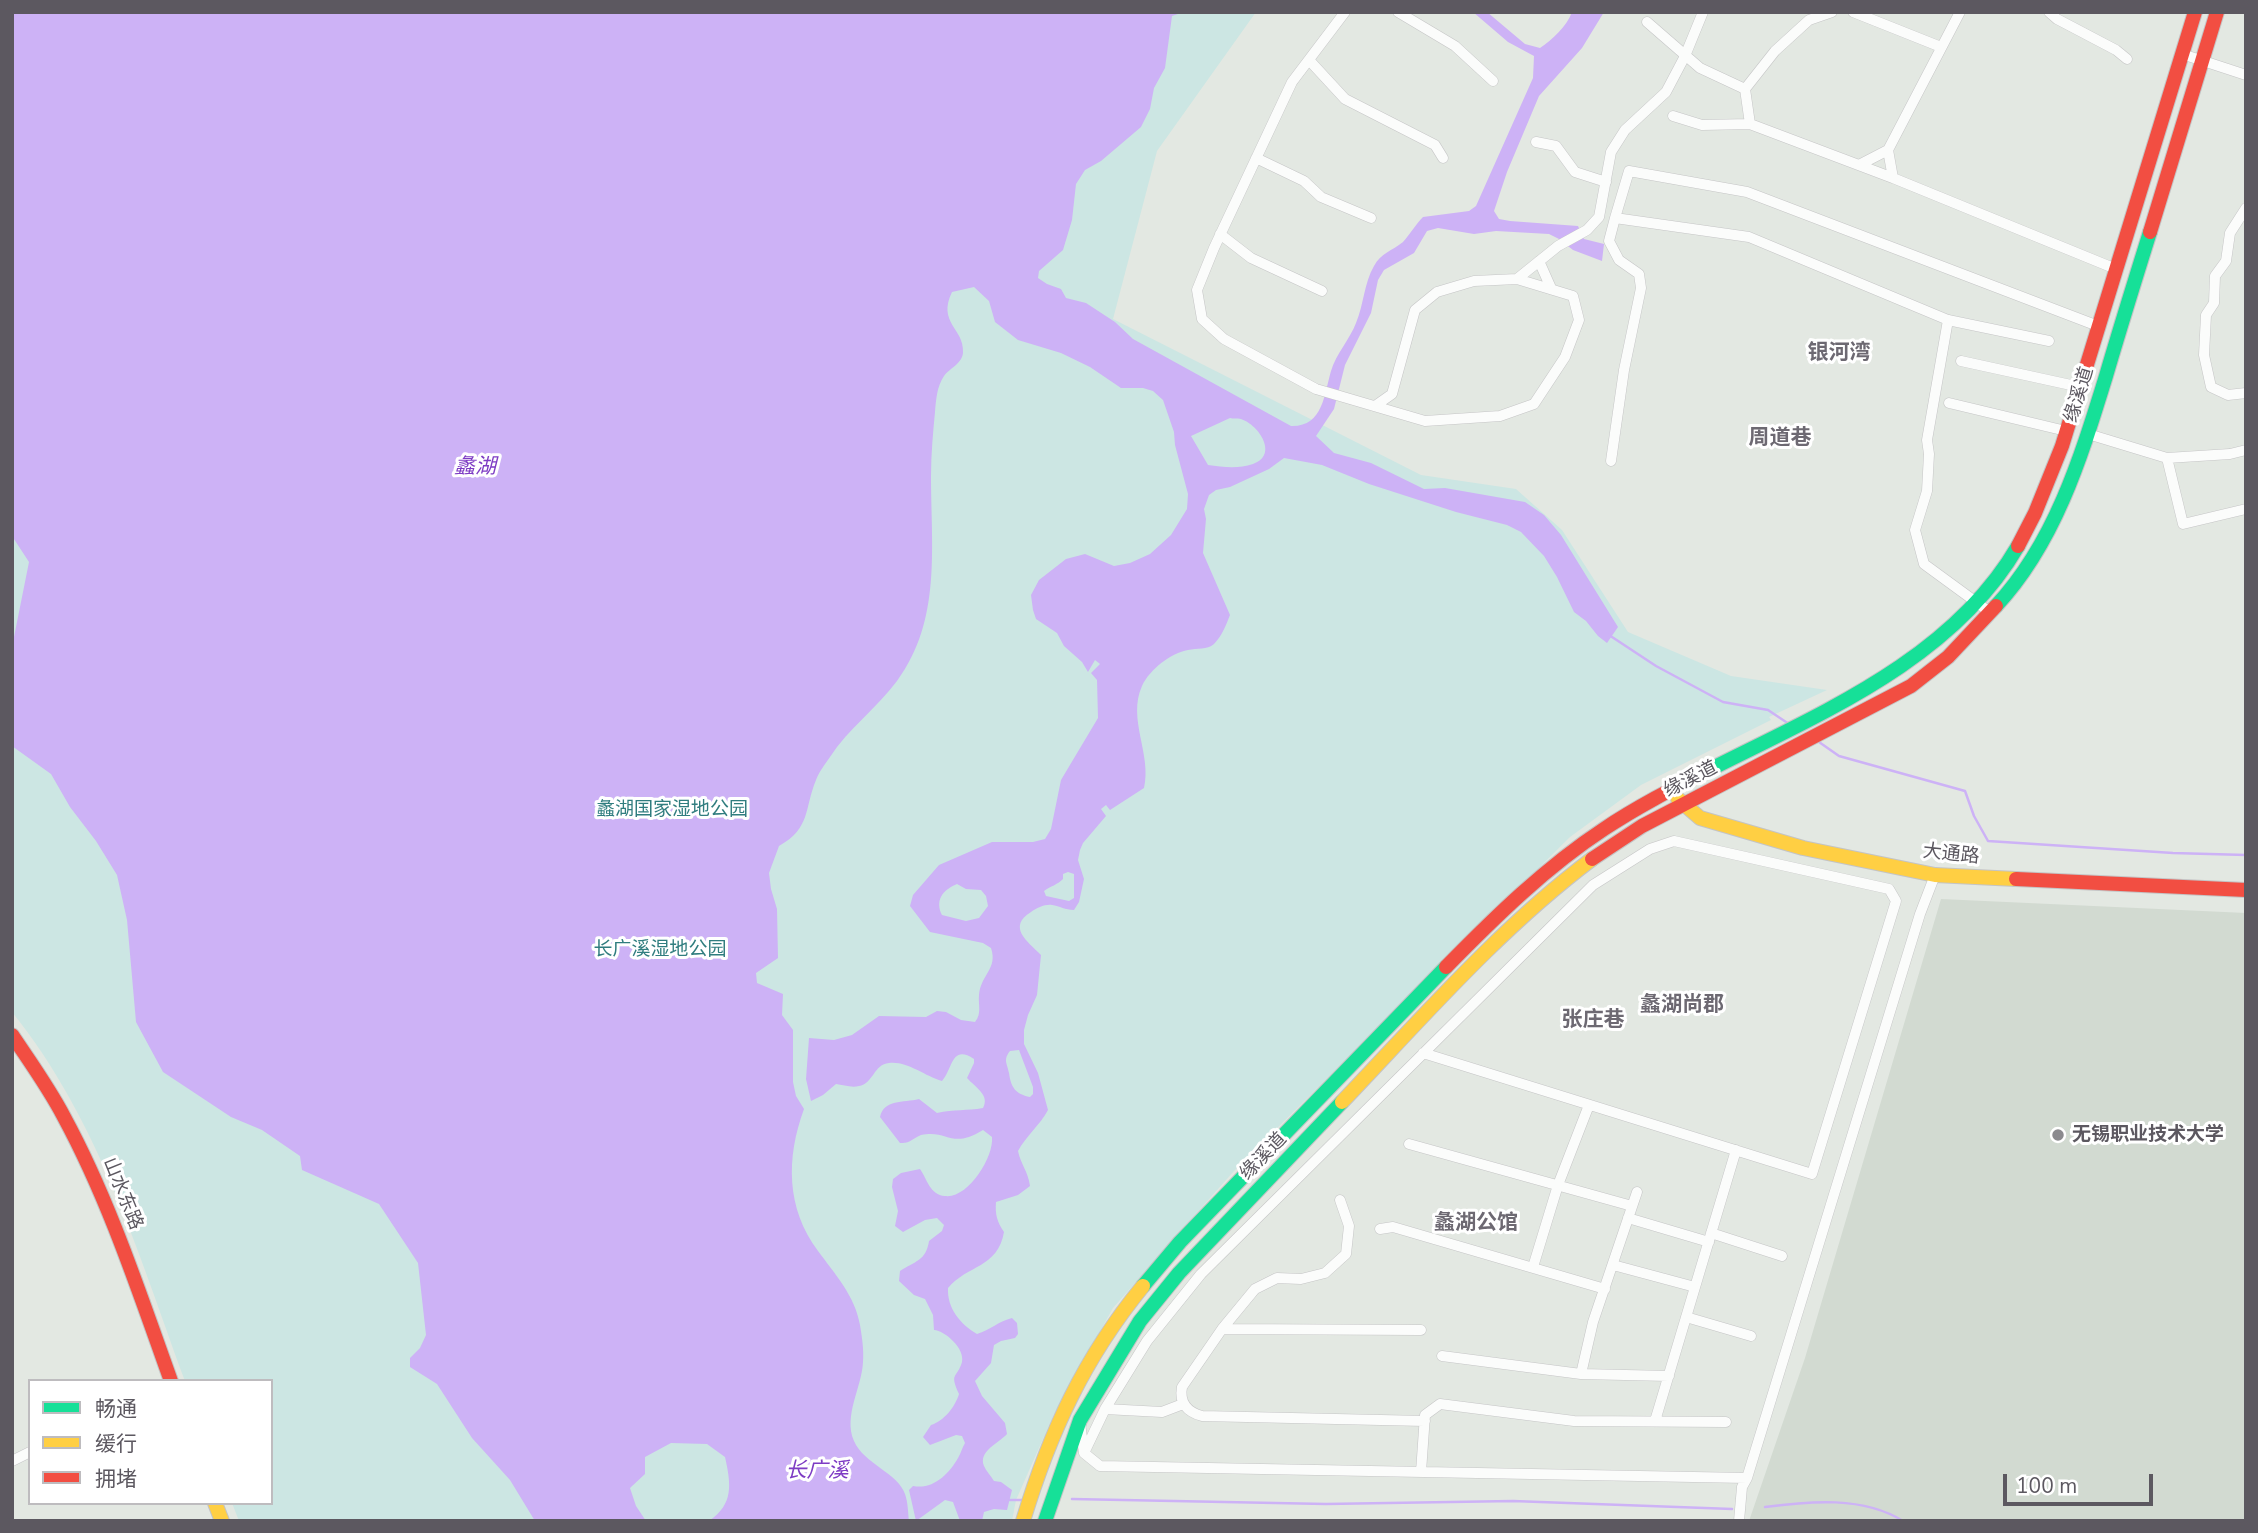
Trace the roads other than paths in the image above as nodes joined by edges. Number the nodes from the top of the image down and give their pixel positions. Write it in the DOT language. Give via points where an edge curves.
graph roads {
  1 [pos="1345,12"];
  2 [pos="1398,12"];
  3 [pos="1703,12"];
  4 [pos="1832,12"];
  5 [pos="1853,12"];
  6 [pos="1960,12"];
  7 [pos="2049,12"];
  8 [pos="2195,12"];
  9 [pos="2217,12"];
  10 [pos="1647,22"];
  11 [pos="1941,47"];
  12 [pos="2182,54"];
  13 [pos="1685,55"];
  14 [pos="2127,59"];
  15 [pos="1309,60"];
  16 [pos="2202,61"];
  17 [pos="2246,75"];
  18 [pos="1493,81"];
  19 [pos="1745,89"];
  20 [pos="1673,116"];
  21 [pos="1750,124"];
  22 [pos="1536,142"];
  23 [pos="1888,150"];
  24 [pos="1256,158"];
  25 [pos="1443,159"];
  26 [pos="1859,165"];
  27 [pos="1893,178"];
  28 [pos="1606,182"];
  29 [pos="2246,208"];
  30 [pos="1371,218"];
  31 [pos="1615,219"];
  32 [pos="1220,234"];
  33 [pos="1539,261"];
  34 [pos="2116,269"];
  35 [pos="1517,278"];
  36 [pos="1551,288"];
  37 [pos="1322,292"];
  38 [pos="1948,320"];
  39 [pos="2098,326"];
  40 [pos="2049,341"];
  41 [pos="1961,361"];
  42 [pos="2080,387"];
  43 [pos="2246,393"];
  44 [pos="1392,394"];
  45 [pos="1950,403"];
  46 [pos="1375,406"];
  47 [pos="1400,413"];
  48 [pos="2066,431"];
  49 [pos="2088,434"];
  50 [pos="2246,450"];
  51 [pos="2167,458"];
  52 [pos="1611,461"];
  53 [pos="2246,509"];
  54 [pos="1976,602"];
  55 [pos="1991,613"];
  56 [pos="1671,790"];
  57 [pos="1683,805"];
  58 [pos="1935,875"];
  59 [pos="2246,890"];
  60 [pos="12,1035"];
  61 [pos="1423,1054"];
  62 [pos="1589,1105"];
  63 [pos="1409,1144"];
  64 [pos="1736,1150"];
  65 [pos="1558,1185"];
  66 [pos="1637,1192"];
  67 [pos="1340,1200"];
  68 [pos="1632,1206"];
  69 [pos="1628,1218"];
  70 [pos="1380,1229"];
  71 [pos="1710,1237"];
  72 [pos="1782,1256"];
  73 [pos="1613,1265"];
  74 [pos="1533,1267"];
  75 [pos="1695,1287"];
  76 [pos="1605,1289"];
  77 [pos="1686,1317"];
  78 [pos="1222,1329"];
  79 [pos="1421,1330"];
  80 [pos="1751,1336"];
  81 [pos="1442,1356"];
  82 [pos="1581,1374"];
  83 [pos="1669,1376"];
  84 [pos="170,1379"];
  85 [pos="1183,1404"];
  86 [pos="1105,1409"];
  87 [pos="1080,1420"];
  88 [pos="1424,1421"];
  89 [pos="1655,1421"];
  90 [pos="1726,1422"];
  91 [pos="28,1453"];
  92 [pos="1084,1453"];
  93 [pos="12,1461"];
  94 [pos="1421,1472"];
  95 [pos="1747,1478"];
  96 [pos="1023,1521"];
  97 [pos="1045,1521"];
  98 [pos="1739,1521"];
  1 -- 15 [label="street"];
  2 -- 18 [label="street" via="1455,46"];
  3 -- 13 [label="street"];
  4 -- 19 [label="street" via="1809,20 1775,51"];
  5 -- 11 [label="street"];
  6 -- 11 [label="street"];
  7 -- 14 [label="street"];
  8 -- 12 [label="main road, 缘溪道"];
  9 -- 16 [label="main road, 缘溪道"];
  10 -- 13 [label="street"];
  11 -- 23 [label="street"];
  12 -- 16 [label="street"];
  12 -- 34 [label="main road, 缘溪道"];
  13 -- 19 [label="street" via="1700,68"];
  13 -- 28 [label="street" via="1666,92 1625,130 1612,152"];
  15 -- 24 [label="street" via="1292,82"];
  15 -- 25 [label="street" via="1345,99 1435,145"];
  16 -- 17 [label="street"];
  16 -- 49 [label="main road, 缘溪道"];
  19 -- 21 [label="street"];
  20 -- 21 [label="street" via="1702,125"];
  21 -- 26 [label="street"];
  22 -- 28 [label="street" via="1556,146 1575,172"];
  23 -- 26 [label="street"];
  23 -- 27 [label="street"];
  24 -- 30 [label="street" via="1304,181 1321,197"];
  24 -- 32 [label="street"];
  26 -- 27 [label="street"];
  27 -- 34 [label="street"];
  28 -- 33 [label="street" via="1599,216 1587,230"];
  29 -- 43 [label="street" via="2230,233 2226,261 2215,276 2214,303 2206,315 2204,355 2211,387 2228,396"];
  31 -- 38 [label="street" via="1749,237"];
  31 -- 39 [label="street" via="1629,172 1747,192"];
  31 -- 52 [label="street" via="1609,241 1619,260 1639,274 1642,288"];
  32 -- 37 [label="street" via="1251,258"];
  32 -- 46 [label="street" via="1197,290 1202,319 1224,339 1325,391"];
  33 -- 35 [label="street"];
  33 -- 36 [label="street"];
  34 -- 39 [label="main road, 缘溪道"];
  35 -- 36 [label="street"];
  35 -- 44 [label="street" via="1474,281 1437,292 1415,310"];
  36 -- 47 [label="street" via="1573,296 1579,320 1565,357 1534,404 1500,416 1424,421"];
  38 -- 40 [label="street"];
  38 -- 54 [label="street" via="1927,440 1927,491 1915,530 1924,564"];
  39 -- 42 [label="main road, 缘溪道"];
  41 -- 42 [label="street"];
  42 -- 48 [label="main road, 缘溪道"];
  44 -- 46 [label="street"];
  44 -- 47 [label="street"];
  45 -- 48 [label="street"];
  46 -- 47 [label="street"];
  48 -- 54 [label="main road, 缘溪道" via="2039,506 2014,553"];
  49 -- 51 [label="street"];
  49 -- 55 [label="main road, 缘溪道" via="2057,514"];
  50 -- 51 [label="street"];
  51 -- 53 [label="street" via="2183,524"];
  54 -- 55 [label="street"];
  54 -- 56 [label="main road, 缘溪道" via="1923,651 1887,675"];
  55 -- 57 [label="main road, 缘溪道" via="1948,657 1911,685"];
  56 -- 57 [label="main road, 大通路"];
  56 -- 96 [label="main road, 缘溪道" via="1613,821 1573,850 1489,923 1139,1289 1076,1385 1037,1475"];
  57 -- 58 [label="main road, 大通路" via="1700,818 1803,848"];
  57 -- 87 [label="main road, 缘溪道" via="1606,849 1503,934 1179,1273 1140,1321"];
  58 -- 59 [label="main road, 大通路"];
  58 -- 95 [label="street"];
  60 -- 84 [label="main road, 山水东路" via="45,1080 91,1168"];
  61 -- 62 [label="street"];
  61 -- 64 [label="street" via="1594,885 1650,849 1674,841 1889,889 1896,901 1812,1174"];
  61 -- 86 [label="street" via="1201,1274 1147,1341"];
  62 -- 64 [label="street"];
  62 -- 65 [label="street"];
  63 -- 65 [label="street"];
  64 -- 71 [label="street"];
  65 -- 68 [label="street"];
  65 -- 74 [label="street"];
  66 -- 68 [label="street"];
  67 -- 78 [label="street" via="1349,1226 1346,1254 1325,1273 1277,1278 1255,1289"];
  68 -- 69 [label="street"];
  69 -- 71 [label="street"];
  69 -- 73 [label="street"];
  70 -- 74 [label="street" via="1393,1227"];
  71 -- 72 [label="street"];
  71 -- 75 [label="street"];
  73 -- 75 [label="street"];
  73 -- 76 [label="street"];
  74 -- 76 [label="street"];
  75 -- 77 [label="street"];
  76 -- 82 [label="street"];
  77 -- 80 [label="street"];
  77 -- 83 [label="street"];
  78 -- 79 [label="street"];
  78 -- 85 [label="street" via="1182,1387"];
  81 -- 82 [label="street"];
  82 -- 83 [label="street"];
  83 -- 89 [label="street"];
  85 -- 86 [label="street" via="1162,1412"];
  85 -- 88 [label="street" via="1202,1416"];
  86 -- 92 [label="street"];
  87 -- 92 [label="street"];
  87 -- 97 [label="main road, 缘溪道"];
  88 -- 89 [label="street" via="1425,1415 1440,1405 1574,1421"];
  88 -- 94 [label="street"];
  89 -- 90 [label="street"];
  91 -- 93 [label="street"];
  92 -- 94 [label="street" via="1100,1466"];
  94 -- 95 [label="street"];
  95 -- 98 [label="street"];
}
